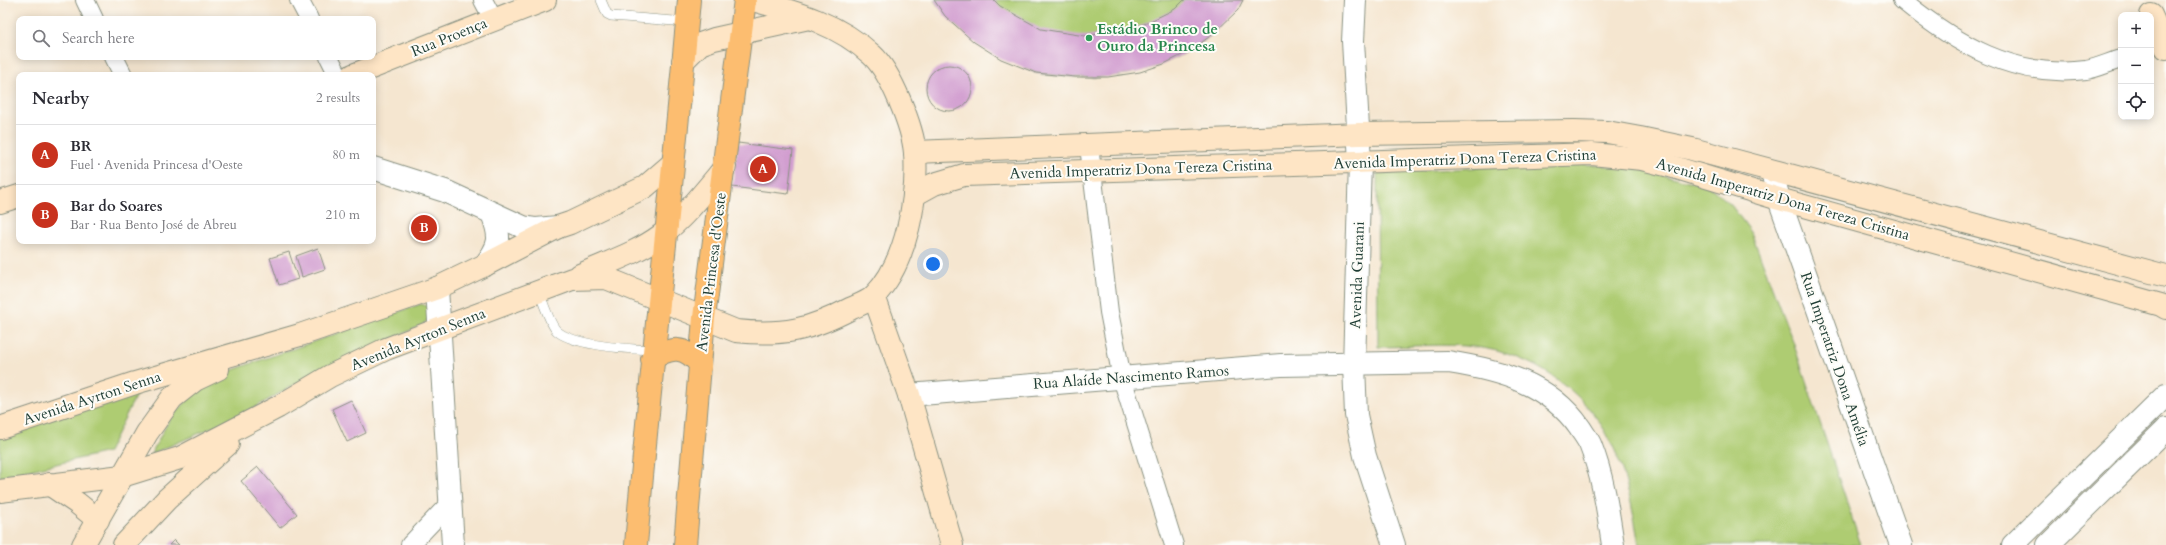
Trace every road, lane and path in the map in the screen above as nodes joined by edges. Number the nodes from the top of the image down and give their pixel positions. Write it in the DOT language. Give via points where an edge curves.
graph roads {
  1 [pos="85,0"];
  2 [pos="299,0"];
  3 [pos="483,0"];
  4 [pos="545,0"];
  5 [pos="602,0"];
  6 [pos="689,0"];
  7 [pos="744,0"];
  8 [pos="753,0"];
  9 [pos="1355,0"];
  10 [pos="1902,0"];
  11 [pos="2144,0"];
  12 [pos="2150,12"];
  13 [pos="93,16"];
  14 [pos="307,16"];
  15 [pos="810,18"];
  16 [pos="493,19"];
  17 [pos="687,22"];
  18 [pos="2154,24"];
  19 [pos="742,34"];
  20 [pos="2162,47"];
  21 [pos="116,60"];
  22 [pos="330,60"];
  23 [pos="2118,60"];
  24 [pos="683,61"];
  25 [pos="122,72"];
  26 [pos="336,72"];
  27 [pos="360,72"];
  28 [pos="1359,134"];
  29 [pos="1089,146"];
  30 [pos="915,152"];
  31 [pos="1360,162"];
  32 [pos="674,164"];
  33 [pos="725,167"];
  34 [pos="376,169"];
  35 [pos="1092,171"];
  36 [pos="1772,172"];
  37 [pos="914,195"];
  38 [pos="16,197"];
  39 [pos="1779,199"];
  40 [pos="0,202"];
  41 [pos="492,214"];
  42 [pos="558,226"];
  43 [pos="666,230"];
  44 [pos="485,265"];
  45 [pos="2166,276"];
  46 [pos="572,279"];
  47 [pos="437,288"];
  48 [pos="539,292"];
  49 [pos="874,296"];
  50 [pos="658,301"];
  51 [pos="2166,308"];
  52 [pos="704,318"];
  53 [pos="440,330"];
  54 [pos="300,335"];
  55 [pos="653,355"];
  56 [pos="700,364"];
  57 [pos="1354,365"];
  58 [pos="1122,378"];
  59 [pos="909,395"];
  60 [pos="2166,396"];
  61 [pos="278,407"];
  62 [pos="0,428"];
  63 [pos="2166,429"];
  64 [pos="122,476"];
  65 [pos="49,484"];
  66 [pos="0,491"];
  67 [pos="450,503"];
  68 [pos="98,520"];
  69 [pos="83,545"];
  70 [pos="124,545"];
  71 [pos="410,545"];
  72 [pos="453,545"];
  73 [pos="636,545"];
  74 [pos="686,545"];
  75 [pos="952,545"];
  76 [pos="1174,545"];
  77 [pos="1394,545"];
  78 [pos="1613,545"];
  79 [pos="1901,545"];
  80 [pos="2013,545"];
  81 [pos="2048,545"];
  1 -- 13 [label="street"];
  2 -- 14 [label="street"];
  3 -- 16 [label="street"];
  4 -- 16 [label="main road, Rua Proença"];
  5 -- 17 [label="lane" via="607,14 611,16"];
  6 -- 17 [label="main road"];
  7 -- 19 [label="main road, Avenida Princesa d'Oeste"];
  8 -- 15 [label="main road"];
  9 -- 28 [label="street, Avenida Guarani" via="1353,41"];
  10 -- 23 [label="street" via="1965,45 2008,64 2043,72 2087,70"];
  11 -- 12 [label="main road"];
  15 -- 19 [label="main road"];
  15 -- 30 [label="main road" via="844,32 873,56 896,89"];
  16 -- 27 [label="main road, Rua Proença"];
  17 -- 24 [label="main road"];
  18 -- 20 [label="main road"];
  19 -- 24 [label="main road" via="700,44"];
  19 -- 33 [label="main road, Avenida Princesa d'Oeste"];
  21 -- 25 [label="street"];
  22 -- 26 [label="street"];
  24 -- 32 [label="main road"];
  28 -- 29 [label="main road, Avenida Imperatriz Dona Tereza Cristina"];
  28 -- 31 [label="street, Avenida Guarani"];
  28 -- 36 [label="main road, Avenida Imperatriz Dona Tereza Cristina" via="1607,132 1667,143"];
  29 -- 30 [label="main road, Avenida Imperatriz Dona Tereza Cristina"];
  29 -- 35 [label="street"];
  30 -- 37 [label="main road"];
  31 -- 35 [label="main road, Avenida Imperatriz Dona Tereza Cristina"];
  31 -- 39 [label="main road, Avenida Imperatriz Dona Tereza Cristina" via="1592,154 1642,159"];
  31 -- 57 [label="street, Avenida Guarani"];
  32 -- 42 [label="main road, Avenida Ayrton Senna" via="645,187 570,223"];
  32 -- 43 [label="main road"];
  33 -- 43 [label="main road"];
  33 -- 52 [label="main road, Avenida Princesa d'Oeste"];
  34 -- 41 [label="street" via="445,191 470,201"];
  35 -- 37 [label="main road, Avenida Imperatriz Dona Tereza Cristina" via="964,175 934,184"];
  35 -- 58 [label="street" via="1109,312"];
  36 -- 39 [label="street, Rua Imperatriz Dona Amélia"];
  36 -- 45 [label="main road, Avenida Imperatriz Dona Tereza Cristina"];
  37 -- 49 [label="main road" via="904,241 890,276"];
  38 -- 40 [label="main road"];
  39 -- 51 [label="main road, Avenida Imperatriz Dona Tereza Cristina"];
  39 -- 79 [label="street, Rua Imperatriz Dona Amélia"];
  41 -- 42 [label="street" via="523,227 536,229"];
  41 -- 44 [label="street" via="499,233 498,244"];
  42 -- 44 [label="main road, Avenida Ayrton Senna"];
  43 -- 46 [label="main road" via="646,245"];
  43 -- 50 [label="main road"];
  44 -- 47 [label="main road, Avenida Ayrton Senna"];
  46 -- 48 [label="main road, Avenida Ayrton Senna"];
  46 -- 50 [label="main road, Avenida Ayrton Senna" via="606,278"];
  47 -- 53 [label="street"];
  47 -- 54 [label="main road, Avenida Ayrton Senna"];
  48 -- 53 [label="main road, Avenida Ayrton Senna"];
  48 -- 55 [label="lane" via="556,330 566,337"];
  49 -- 52 [label="main road, Avenida Ayrton Senna" via="824,323 780,333 736,332"];
  49 -- 59 [label="main road"];
  50 -- 52 [label="main road, Avenida Ayrton Senna"];
  50 -- 55 [label="main road"];
  52 -- 56 [label="main road, Avenida Princesa d'Oeste"];
  53 -- 61 [label="main road, Avenida Ayrton Senna" via="379,352 330,376"];
  53 -- 67 [label="street"];
  54 -- 62 [label="main road, Avenida Ayrton Senna" via="135,383"];
  54 -- 64 [label="main road, Avenida Ayrton Senna" via="208,373 182,389 172,398 147,433"];
  55 -- 56 [label="main road" via="678,350 690,354"];
  55 -- 73 [label="main road"];
  56 -- 74 [label="main road, Avenida Princesa d'Oeste"];
  57 -- 58 [label="street, Rua Alaíde Nascimento Ramos" via="1281,365"];
  57 -- 77 [label="street, Avenida Guarani" via="1356,415 1365,456"];
  57 -- 78 [label="street, Rua Alaíde Nascimento Ramos" via="1448,362 1525,381 1553,398 1573,418 1590,443 1606,496"];
  58 -- 59 [label="street, Rua Alaíde Nascimento Ramos"];
  58 -- 76 [label="street"];
  59 -- 75 [label="main road"];
  60 -- 80 [label="street"];
  61 -- 64 [label="main road, Avenida Ayrton Senna" via="180,458"];
  61 -- 70 [label="main road" via="218,452 167,499"];
  63 -- 81 [label="street"];
  64 -- 65 [label="main road, Avenida Ayrton Senna"];
  64 -- 68 [label="main road"];
  65 -- 66 [label="main road, Avenida Ayrton Senna"];
  65 -- 68 [label="main road"];
  67 -- 71 [label="street"];
  67 -- 72 [label="street"];
  68 -- 69 [label="main road"];
}
